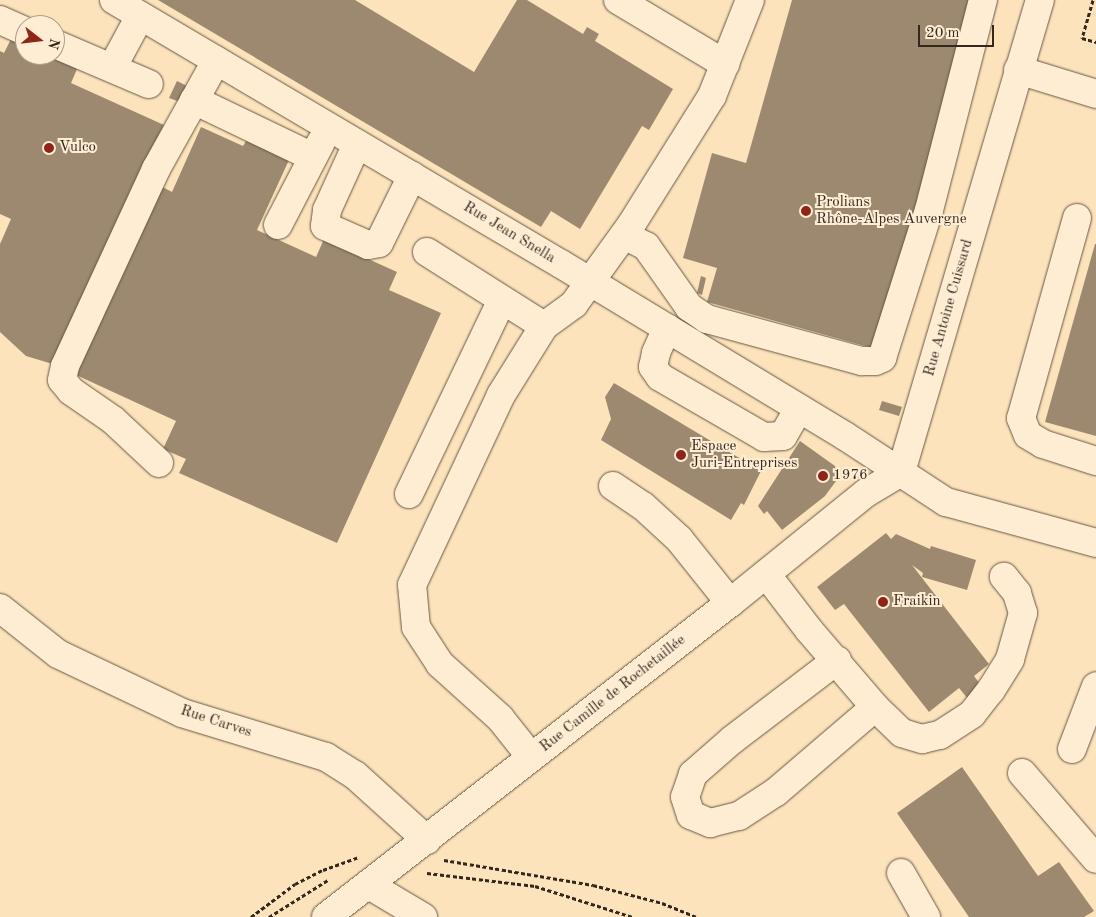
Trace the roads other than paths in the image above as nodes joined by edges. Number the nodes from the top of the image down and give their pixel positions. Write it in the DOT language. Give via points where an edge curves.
graph roads {
  1 [pos="114,0"];
  2 [pos="618,0"];
  3 [pos="750,0"];
  4 [pos="983,0"];
  5 [pos="1040,0"];
  6 [pos="140,16"];
  7 [pos="0,20"];
  8 [pos="15,27"];
  9 [pos="65,48"];
  10 [pos="216,61"];
  11 [pos="725,64"];
  12 [pos="112,68"];
  13 [pos="1018,70"];
  14 [pos="149,84"];
  15 [pos="1096,94"];
  16 [pos="194,100"];
  17 [pos="328,127"];
  18 [pos="357,144"];
  19 [pos="313,157"];
  20 [pos="412,176"];
  21 [pos="1077,218"];
  22 [pos="278,225"];
  23 [pos="624,235"];
  24 [pos="427,252"];
  25 [pos="590,282"];
  26 [pos="502,300"];
  27 [pos="544,326"];
  28 [pos="667,328"];
  29 [pos="799,408"];
  30 [pos="1096,461"];
  31 [pos="159,463"];
  32 [pos="901,472"];
  33 [pos="613,486"];
  34 [pos="409,494"];
  35 [pos="1096,543"];
  36 [pos="766,574"];
  37 [pos="1004,577"];
  38 [pos="730,604"];
  39 [pos="0,608"];
  40 [pos="837,660"];
  41 [pos="1096,686"];
  42 [pos="876,707"];
  43 [pos="1072,749"];
  44 [pos="531,757"];
  45 [pos="1022,773"];
  46 [pos="1096,859"];
  47 [pos="398,863"];
  48 [pos="901,873"];
  49 [pos="326,917"];
  50 [pos="423,917"];
  51 [pos="926,917"];
  1 -- 6 [label="street, Rue Jean Snella"];
  2 -- 11 [label="street"];
  3 -- 11 [label="street"];
  4 -- 23 [label="street" via="929,210 882,358 862,361 707,319 689,307 646,246"];
  5 -- 13 [label="street, Rue Antoine Cuissard"];
  6 -- 10 [label="street, Rue Jean Snella"];
  6 -- 12 [label="street"];
  7 -- 8 [label="street"];
  9 -- 12 [label="street"];
  10 -- 16 [label="street"];
  10 -- 17 [label="street, Rue Jean Snella"];
  11 -- 23 [label="street" via="712,96"];
  12 -- 14 [label="street"];
  13 -- 15 [label="street"];
  13 -- 32 [label="street, Rue Antoine Cuissard"];
  16 -- 19 [label="street"];
  16 -- 31 [label="street" via="152,178 64,366 62,380 113,420"];
  17 -- 18 [label="street, Rue Jean Snella"];
  17 -- 19 [label="street"];
  18 -- 20 [label="street, Rue Jean Snella"];
  18 -- 20 [label="street" via="327,210 325,226 368,245 379,244"];
  19 -- 22 [label="street"];
  20 -- 25 [label="street, Rue Jean Snella"];
  21 -- 30 [label="street" via="1021,418 1028,435 1035,440"];
  23 -- 25 [label="street"];
  24 -- 26 [label="street"];
  25 -- 27 [label="street" via="574,304"];
  25 -- 28 [label="street, Rue Jean Snella"];
  26 -- 27 [label="street"];
  26 -- 34 [label="street"];
  27 -- 44 [label="street" via="501,395 412,585 416,627 440,664 500,718"];
  28 -- 29 [label="street, Rue Jean Snella"];
  28 -- 29 [label="street" via="653,367 660,377 764,437 783,436"];
  29 -- 32 [label="street, Rue Jean Snella"];
  32 -- 35 [label="street, Rue Jean Snella" via="946,502"];
  32 -- 36 [label="street, Rue Camille de Rochetaillée" via="866,493"];
  33 -- 38 [label="street" via="643,506 679,539"];
  36 -- 38 [label="street, Rue Camille de Rochetaillée"];
  36 -- 40 [label="street"];
  37 -- 42 [label="street" via="1017,593 1023,613 1016,642 996,684 972,714 940,735 922,739 902,733"];
  38 -- 44 [label="street, Rue Camille de Rochetaillée"];
  39 -- 47 [label="street, Rue Carves" via="58,654 182,713 326,757 356,775"];
  40 -- 42 [label="street"];
  40 -- 42 [label="street" via="693,774 685,797 691,815 710,823 739,816 776,792"];
  41 -- 43 [label="street"];
  44 -- 47 [label="street, Rue Camille de Rochetaillée"];
  45 -- 46 [label="street"];
  47 -- 49 [label="street, Rue Camille de Rochetaillée"];
  47 -- 50 [label="street, Rue Carves"];
  48 -- 51 [label="street"];
}
